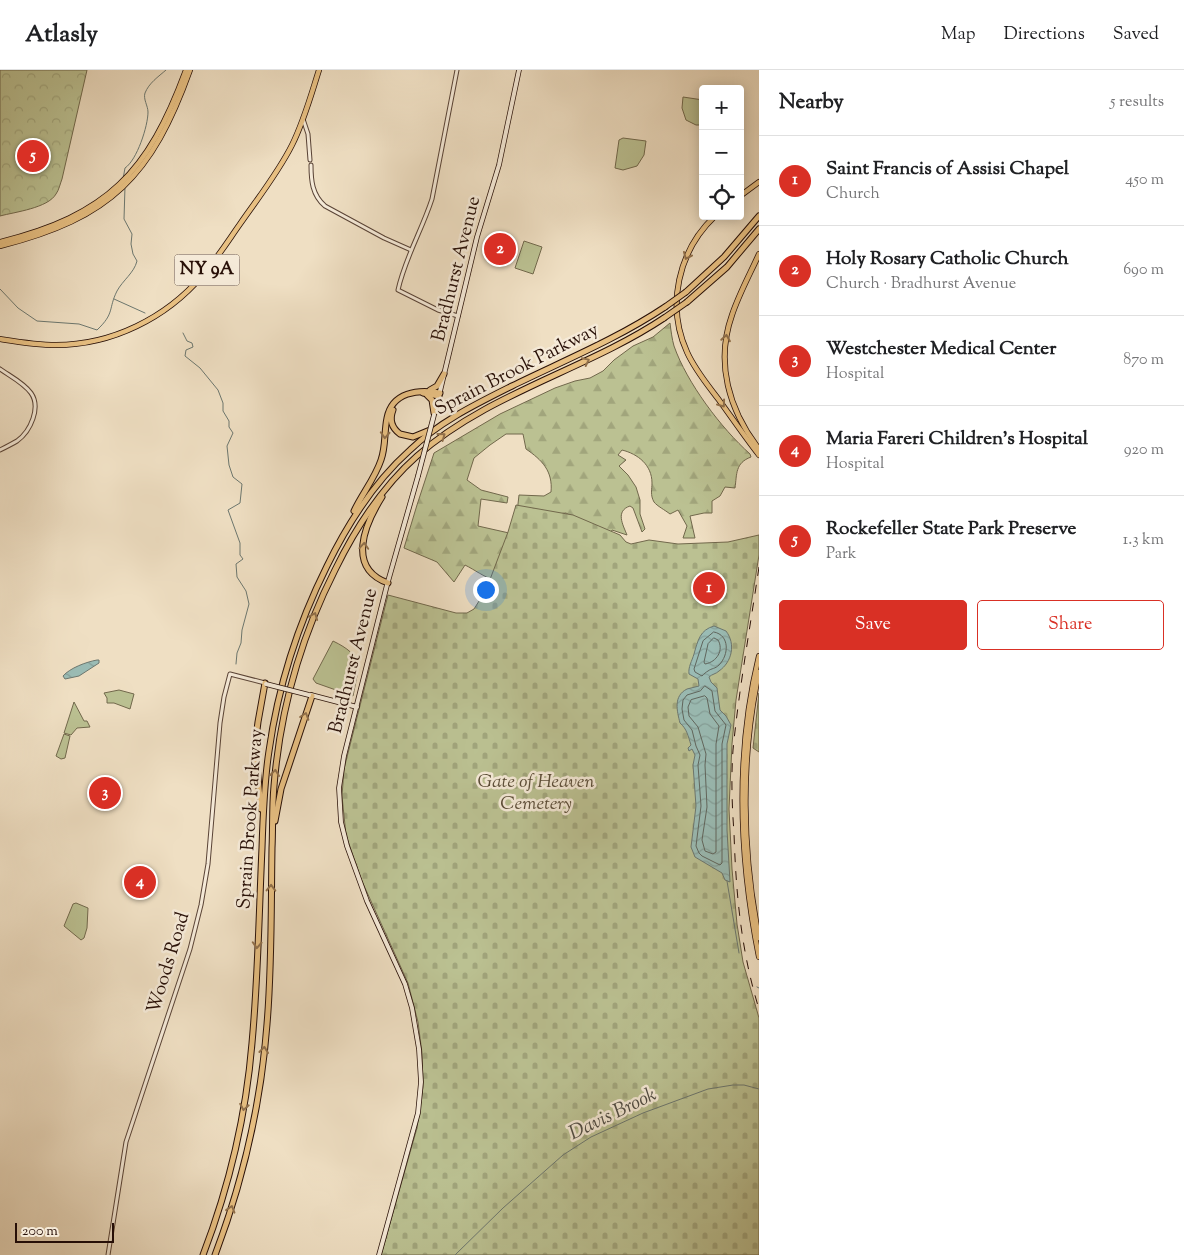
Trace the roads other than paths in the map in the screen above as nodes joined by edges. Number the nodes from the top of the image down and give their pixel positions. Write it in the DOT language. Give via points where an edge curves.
graph roads {
  1 [pos="186,70"];
  2 [pos="190,70"];
  3 [pos="319,70"];
  4 [pos="457,70"];
  5 [pos="519,70"];
  6 [pos="303,119"];
  7 [pos="759,182"];
  8 [pos="124,183"];
  9 [pos="744,193"];
  10 [pos="759,216"];
  11 [pos="711,220"];
  12 [pos="759,229"];
  13 [pos="0,242"];
  14 [pos="0,246"];
  15 [pos="411,250"];
  16 [pos="759,254"];
  17 [pos="458,316"];
  18 [pos="0,339"];
  19 [pos="0,369"];
  20 [pos="444,374"];
  21 [pos="424,392"];
  22 [pos="439,394"];
  23 [pos="434,414"];
  24 [pos="440,426"];
  25 [pos="759,449"];
  26 [pos="0,450"];
  27 [pos="759,455"];
  28 [pos="393,480"];
  29 [pos="346,529"];
  30 [pos="388,583"];
  31 [pos="759,656"];
  32 [pos="759,672"];
  33 [pos="266,684"];
  34 [pos="310,695"];
  35 [pos="357,707"];
  36 [pos="262,827"];
  37 [pos="272,839"];
  38 [pos="759,938"];
  39 [pos="759,956"];
  40 [pos="108,1255"];
  41 [pos="203,1255"];
  42 [pos="215,1255"];
  43 [pos="379,1255"];
  1 -- 8 [label="main road" via="156,137"];
  2 -- 8 [label="main road" via="157,144 143,165"];
  3 -- 6 [label="main road, NY 9A"];
  4 -- 15 [label="street" via="434,192 426,219"];
  5 -- 17 [label="main road, Bradhurst Avenue" via="498,169"];
  6 -- 15 [label="street" via="308,134 312,187 320,202"];
  6 -- 18 [label="main road, NY 9A" via="276,172 215,260 190,289 164,310 126,331 86,343 49,345"];
  7 -- 9 [label="main road"];
  8 -- 13 [label="main road" via="76,215"];
  8 -- 14 [label="main road" via="100,206 68,224"];
  10 -- 24 [label="highway, Sprain Brook Parkway, bridge" via="724,257 665,308 628,330 482,401"];
  11 -- 27 [label="main road, one-way" via="698,235 683,264 677,293 678,324 692,363"];
  28 -- 12 [label="highway, Sprain Brook Parkway, one-way, bridge" via="426,448 461,423 624,342 664,318 727,267"];
  15 -- 17 [label="street" via="398,290"];
  25 -- 16 [label="main road, one-way" via="734,409 725,362 730,319"];
  17 -- 20 [label="main road, Bradhurst Avenue"];
  19 -- 26 [label="street" via="30,391 36,408 21,437"];
  20 -- 21 [label="highway" via="437,386"];
  20 -- 22 [label="main road, Bradhurst Avenue"];
  21 -- 22 [label="highway"];
  21 -- 23 [label="highway" via="431,399"];
  21 -- 24 [label="highway" via="408,396 396,405 391,417 393,426 400,434 410,437"];
  21 -- 29 [label="highway, one-way" via="404,395 390,408 380,464"];
  22 -- 23 [label="main road, Bradhurst Avenue"];
  23 -- 30 [label="main road, Bradhurst Avenue, bridge"];
  24 -- 29 [label="highway, Sprain Brook Parkway" via="409,450 384,476"];
  30 -- 28 [label="highway, one-way" via="369,572 363,550 370,518"];
  37 -- 28 [label="highway, Sprain Brook Parkway, one-way" via="279,747 287,701 302,650 346,548"];
  29 -- 36 [label="highway, Sprain Brook Parkway" via="309,605 286,671 269,752"];
  30 -- 35 [label="main road, Bradhurst Avenue"];
  31 -- 39 [label="main road" via="746,728 742,794 745,872"];
  32 -- 38 [label="main road" via="749,735 746,807 749,873"];
  33 -- 34 [label="main road, bridge"];
  33 -- 36 [label="highway" via="255,751"];
  33 -- 40 [label="street, Woods Road" via="230,674 220,723 208,864 201,905 188,955 126,1142"];
  34 -- 35 [label="main road"];
  37 -- 34 [label="highway, one-way" via="281,789"];
  35 -- 43 [label="main road, Bradhurst Avenue" via="340,778 341,822 367,901 405,984 420,1066 420,1100 415,1129"];
  36 -- 41 [label="highway, Sprain Brook Parkway, one-way" via="254,1020 247,1090 227,1181"];
  42 -- 37 [label="highway, Sprain Brook Parkway, one-way" via="242,1172 262,1074 268,1004"];
}
